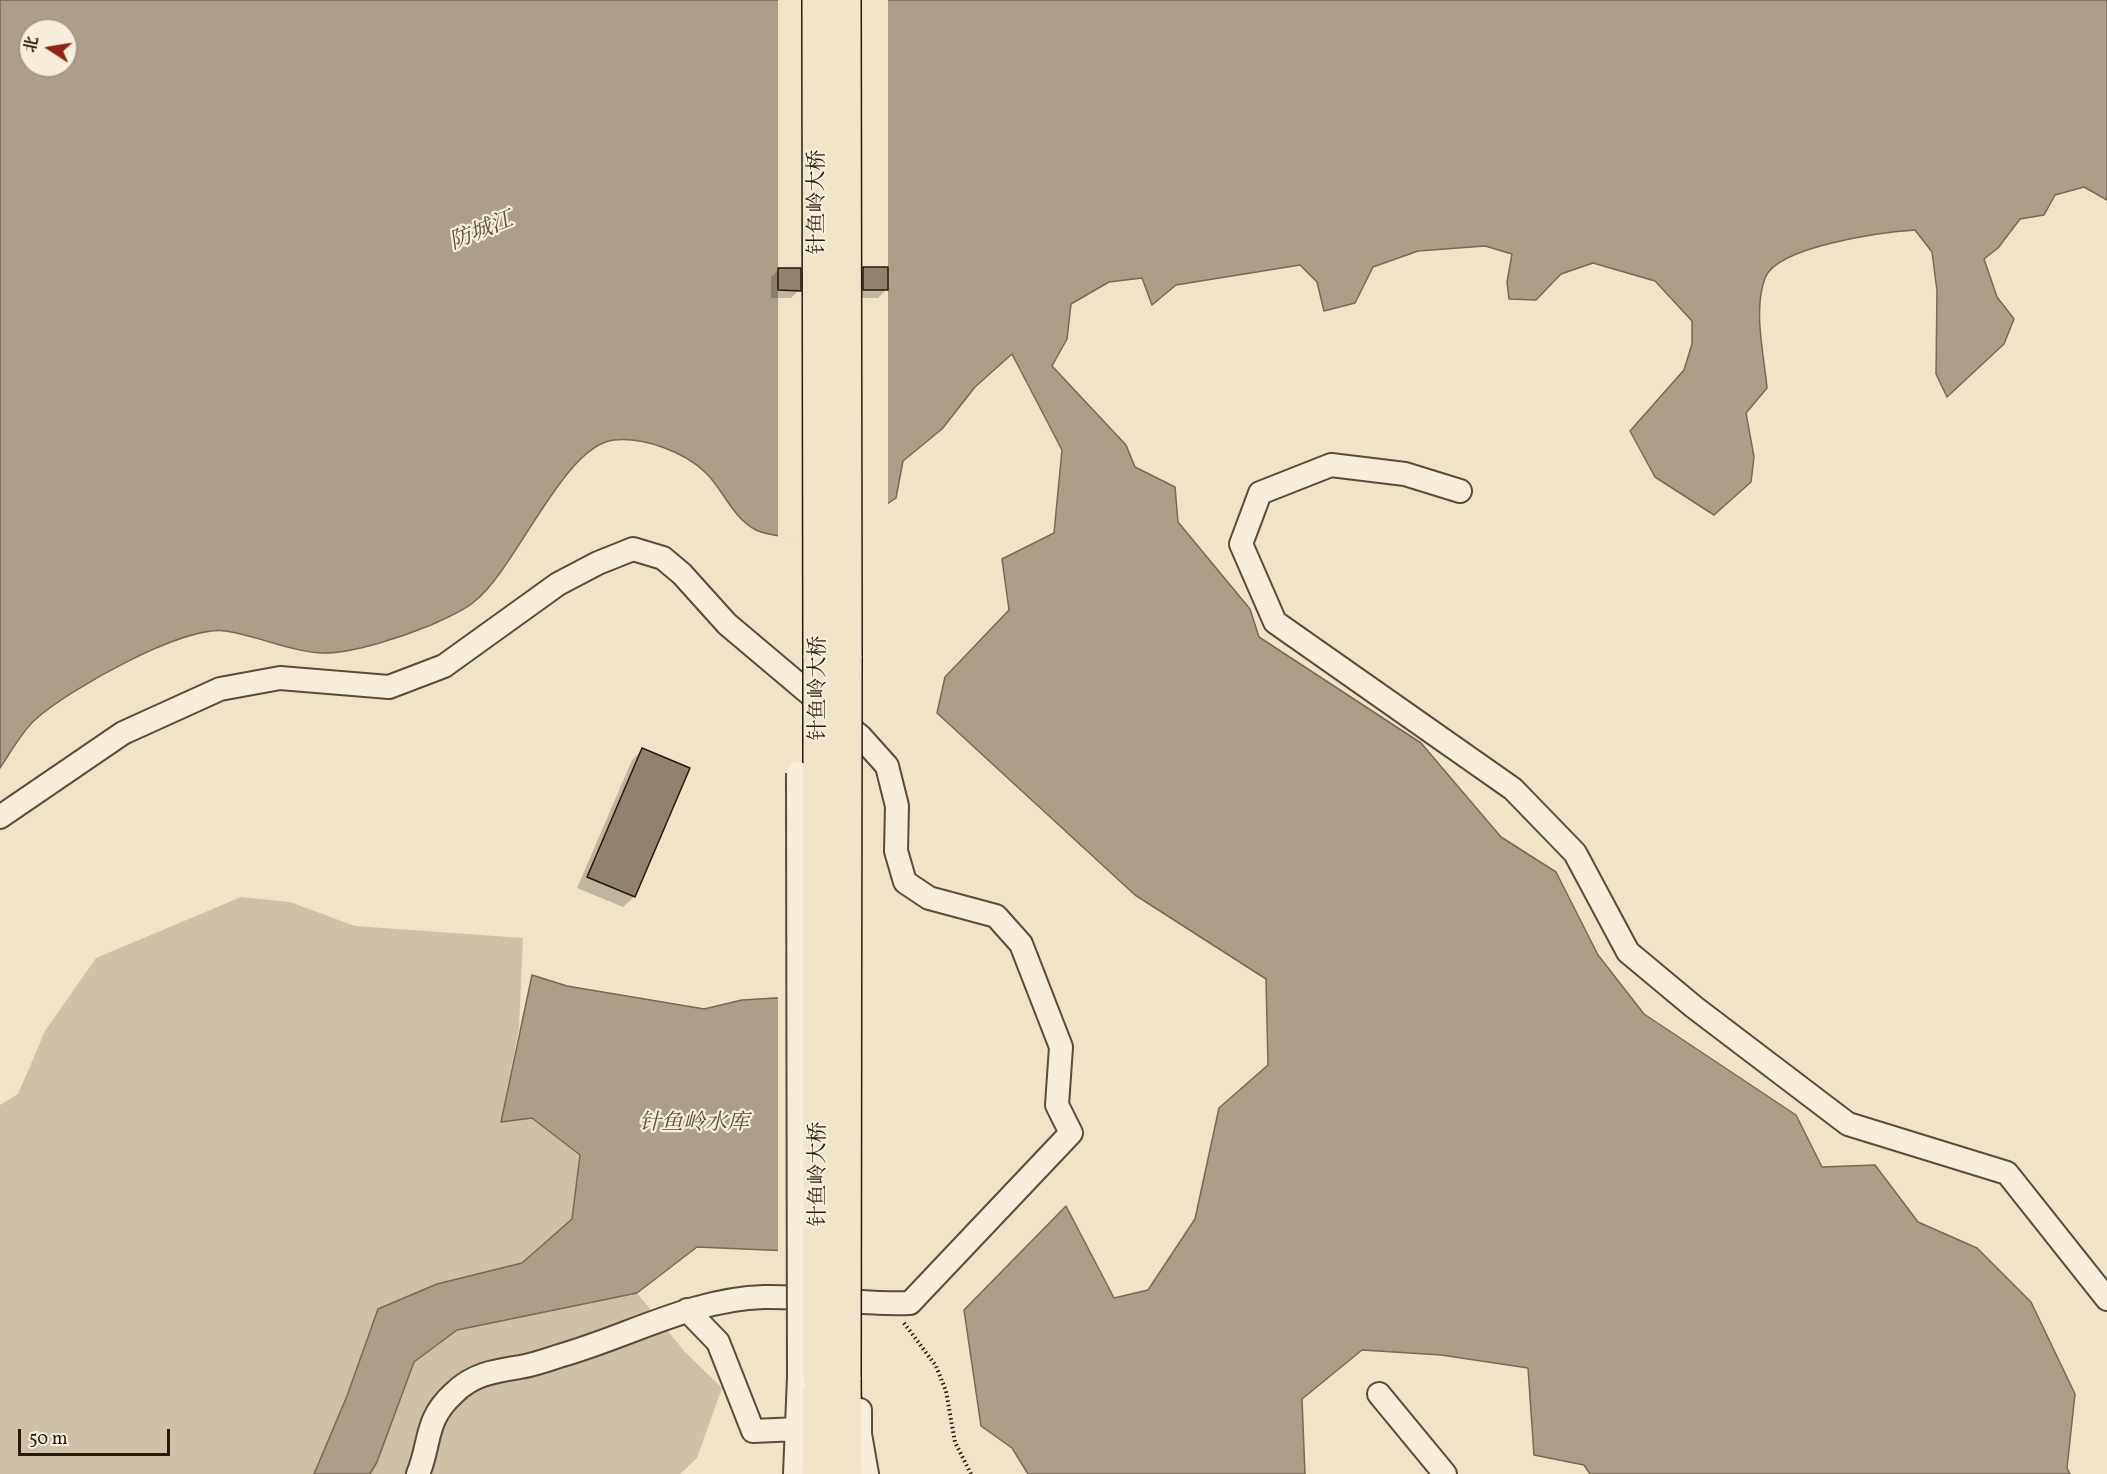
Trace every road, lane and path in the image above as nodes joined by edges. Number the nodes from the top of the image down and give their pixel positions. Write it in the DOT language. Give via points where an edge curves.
graph roads {
  1 [pos="819,0"];
  2 [pos="844,0"];
  3 [pos="1460,491"];
  4 [pos="861,772"];
  5 [pos="798,773"];
  6 [pos="0,817"];
  7 [pos="2107,1299"];
  8 [pos="890,1304"];
  9 [pos="687,1310"];
  10 [pos="831,1377"];
  11 [pos="1379,1394"];
  12 [pos="798,1429"];
  13 [pos="418,1474"];
  14 [pos="795,1474"];
  15 [pos="819,1474"];
  16 [pos="845,1474"];
  17 [pos="867,1474"];
  18 [pos="971,1474"];
  19 [pos="1445,1474"];
  1 -- 10 [label="main road, 针鱼岭大桥, bridge"];
  2 -- 10 [label="main road, 针鱼岭大桥, bridge"];
  3 -- 7 [label="street" via="1405,474 1331,465 1260,493 1241,544 1275,622 1513,789 1575,853 1629,952 1694,1007 1848,1124 2007,1173"];
  4 -- 10 [label="street"];
  5 -- 10 [label="street, bridge"];
  6 -- 8 [label="street" via="123,733 220,689 280,678 389,687 444,666 558,584 598,563 633,549 663,558 682,573 728,624 861,737 887,766 897,806 896,851 905,882 929,898 996,916 1021,944 1061,1047 1057,1105 1071,1133 910,1303"];
  8 -- 9 [label="street" via="763,1297"];
  8 -- 18 [label="path" via="936,1366 946,1391 955,1442"];
  9 -- 12 [label="street" via="718,1342 753,1431"];
  9 -- 13 [label="street" via="575,1351 491,1371 465,1383 434,1418"];
  10 -- 12 [label="street"];
  10 -- 15 [label="main road"];
  10 -- 16 [label="main road"];
  10 -- 17 [label="street" via="860,1434"];
  11 -- 19 [label="street"];
  12 -- 14 [label="street"];
}
